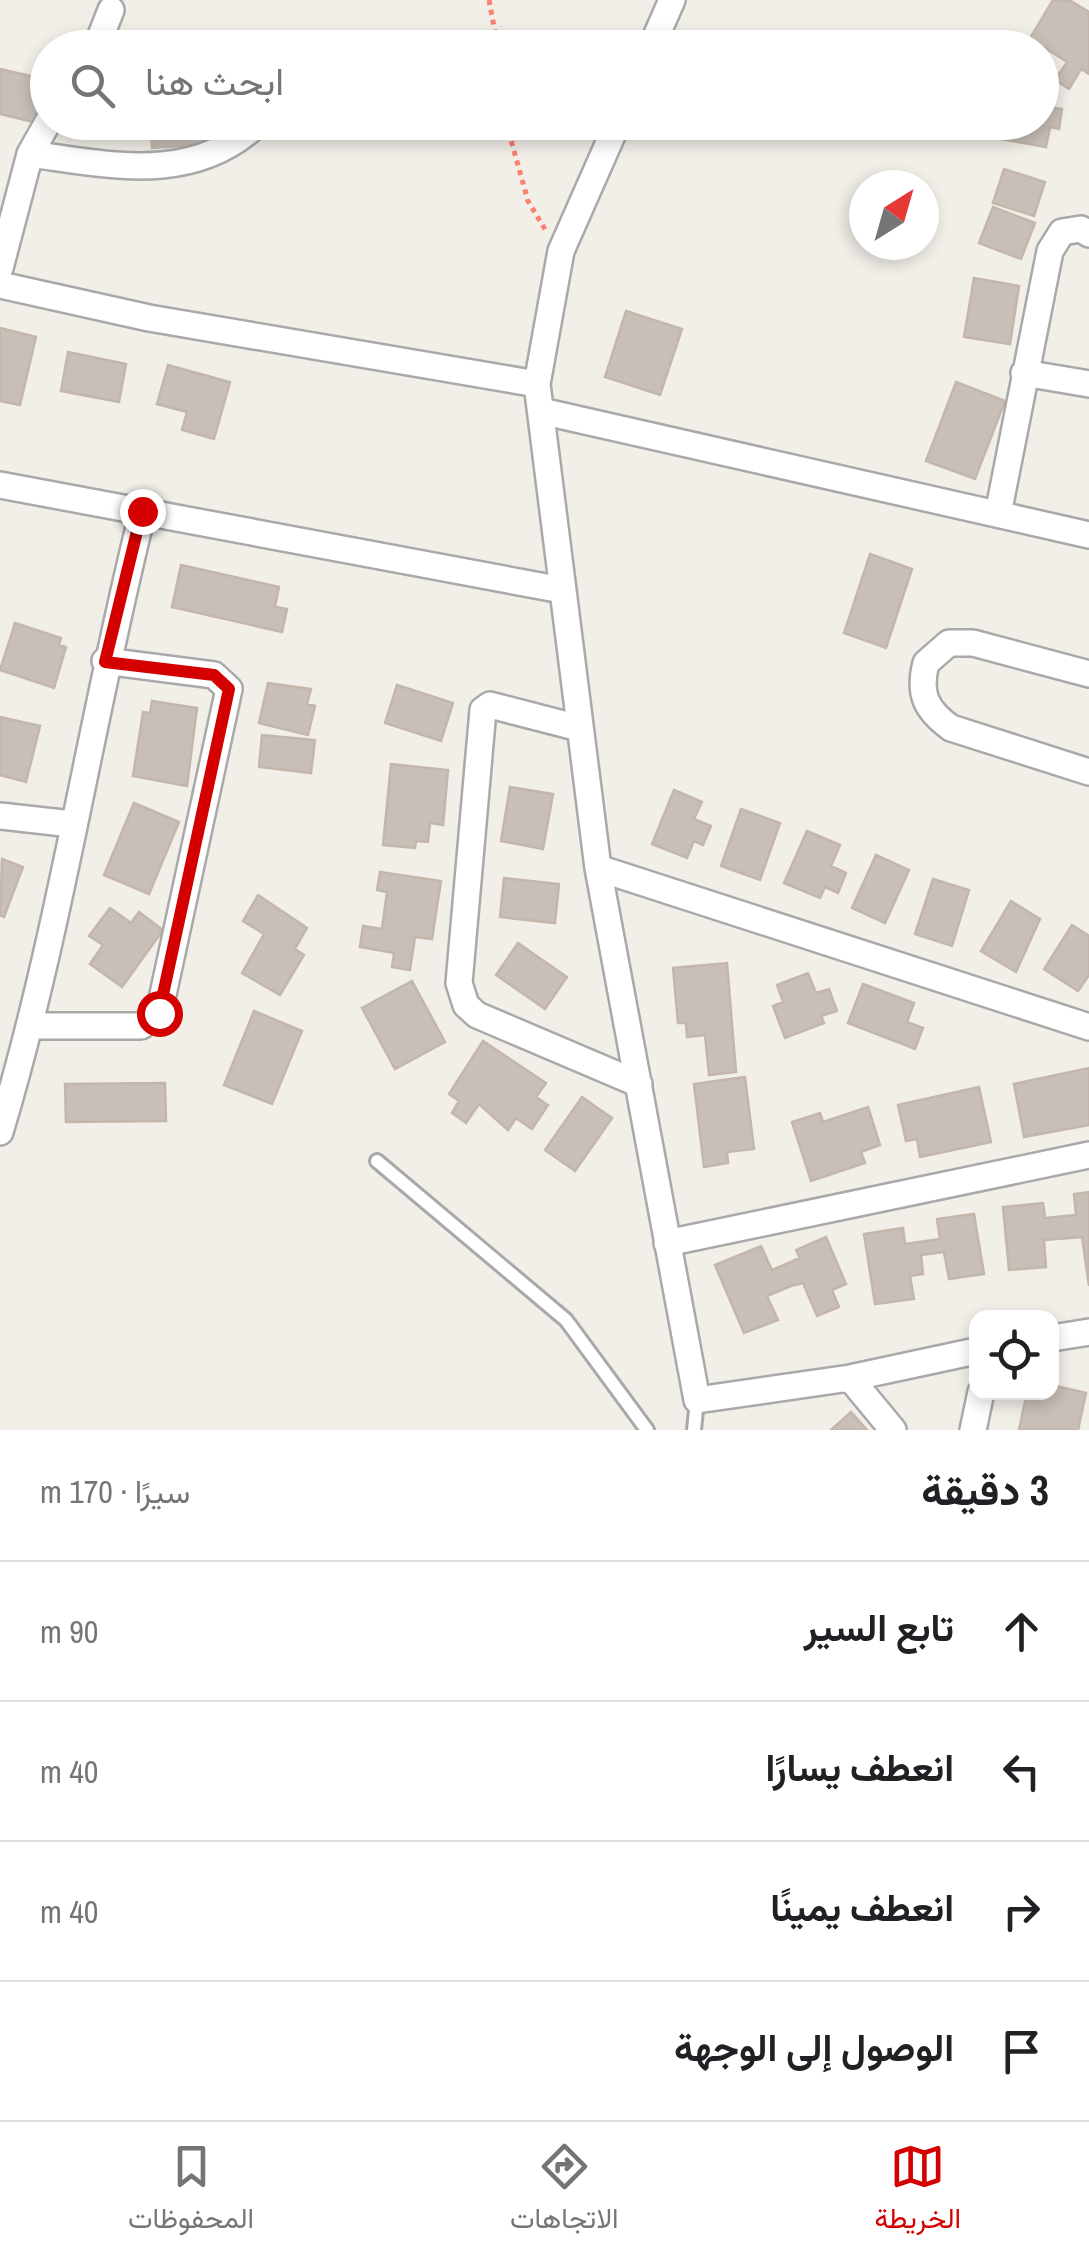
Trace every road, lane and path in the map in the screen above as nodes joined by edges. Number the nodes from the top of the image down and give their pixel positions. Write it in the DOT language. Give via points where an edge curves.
graph roads {
  1 [pos="489,0"];
  2 [pos="672,0"];
  3 [pos="111,10"];
  4 [pos="103,30"];
  5 [pos="495,30"];
  6 [pos="659,30"];
  7 [pos="38,140"];
  8 [pos="234,140"];
  9 [pos="511,140"];
  10 [pos="610,140"];
  11 [pos="30,154"];
  12 [pos="1089,234"];
  13 [pos="561,251"];
  14 [pos="0,268"];
  15 [pos="0,285"];
  16 [pos="1024,374"];
  17 [pos="538,384"];
  18 [pos="1089,384"];
  19 [pos="541,411"];
  20 [pos="0,485"];
  21 [pos="142,511"];
  22 [pos="998,514"];
  23 [pos="1089,535"];
  24 [pos="562,590"];
  25 [pos="105,662"];
  26 [pos="1089,674"];
  27 [pos="579,728"];
  28 [pos="1089,772"];
  29 [pos="0,816"];
  30 [pos="72,824"];
  31 [pos="598,868"];
  32 [pos="32,1026"];
  33 [pos="1089,1027"];
  34 [pos="639,1084"];
  35 [pos="0,1132"];
  36 [pos="1089,1155"];
  37 [pos="377,1161"];
  38 [pos="668,1243"];
  39 [pos="1089,1332"];
  40 [pos="1059,1337"];
  41 [pos="969,1352"];
  42 [pos="850,1378"];
  43 [pos="697,1400"];
  44 [pos="980,1400"];
  45 [pos="647,1430"];
  46 [pos="694,1430"];
  47 [pos="893,1430"];
  48 [pos="974,1430"];
  1 -- 5 [label="path"];
  2 -- 6 [label="street"];
  3 -- 4 [label="street"];
  7 -- 11 [label="street"];
  8 -- 11 [label="street" via="210,158 136,166"];
  9 -- 13 [label="path" via="528,201"];
  10 -- 13 [label="street"];
  11 -- 14 [label="street"];
  12 -- 16 [label="street" via="1062,232 1050,251"];
  13 -- 17 [label="street"];
  15 -- 17 [label="street" via="149,318"];
  16 -- 18 [label="street"];
  16 -- 22 [label="street"];
  17 -- 19 [label="street"];
  19 -- 22 [label="street"];
  19 -- 24 [label="street"];
  20 -- 21 [label="street"];
  21 -- 24 [label="street"];
  21 -- 25 [label="street"];
  22 -- 23 [label="street"];
  24 -- 27 [label="street"];
  25 -- 30 [label="street"];
  25 -- 32 [label="street" via="214,675 229,689 159,1013 141,1026"];
  26 -- 28 [label="street" via="973,642 949,644 926,664 922,696 952,728"];
  27 -- 31 [label="street"];
  27 -- 34 [label="street" via="490,705 483,710 458,983 478,1015"];
  29 -- 30 [label="street"];
  30 -- 32 [label="street"];
  31 -- 33 [label="street"];
  31 -- 34 [label="street"];
  32 -- 35 [label="street"];
  34 -- 38 [label="street"];
  36 -- 38 [label="street"];
  37 -- 45 [label="lane" via="566,1320"];
  38 -- 43 [label="street"];
  39 -- 40 [label="street"];
  41 -- 42 [label="street"];
  42 -- 43 [label="street"];
  42 -- 47 [label="street"];
  43 -- 46 [label="lane"];
  44 -- 48 [label="street"];
}
